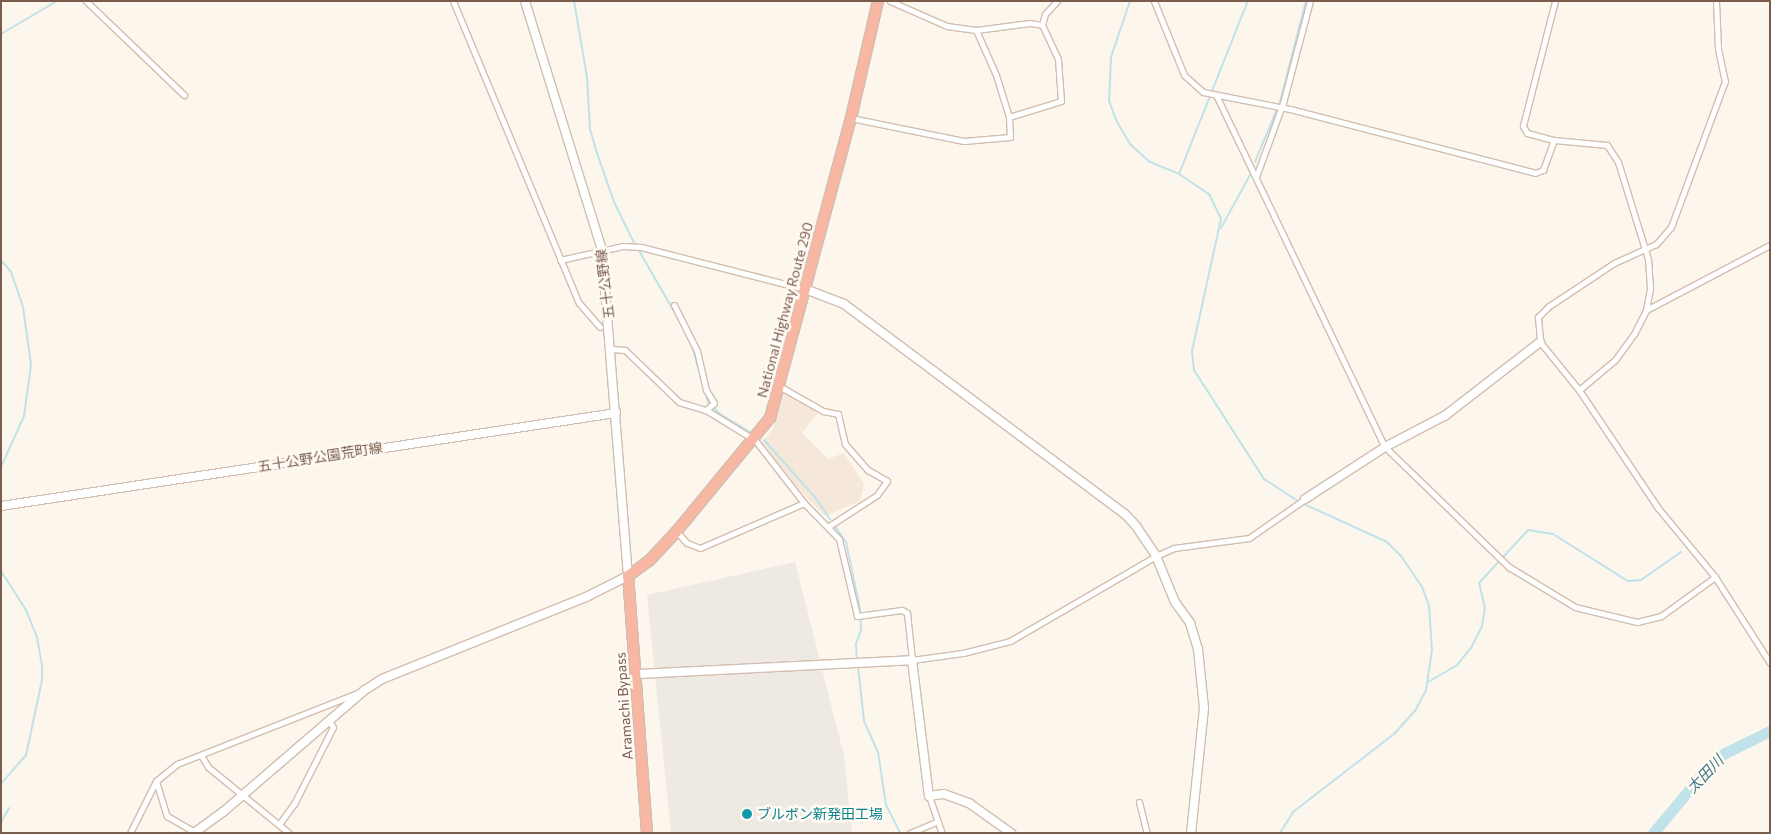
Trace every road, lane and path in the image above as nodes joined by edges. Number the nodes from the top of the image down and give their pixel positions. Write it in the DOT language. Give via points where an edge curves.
graph roads {
  1 [pos="86,1"];
  2 [pos="452,1"];
  3 [pos="525,1"];
  4 [pos="878,1"];
  5 [pos="890,1"];
  6 [pos="1057,1"];
  7 [pos="1154,1"];
  8 [pos="1310,1"];
  9 [pos="1556,1"];
  10 [pos="1716,1"];
  11 [pos="1042,25"];
  12 [pos="976,30"];
  13 [pos="184,95"];
  14 [pos="1217,97"];
  15 [pos="1282,107"];
  16 [pos="1009,117"];
  17 [pos="851,118"];
  18 [pos="1554,140"];
  19 [pos="1256,177"];
  20 [pos="1770,245"];
  21 [pos="1644,249"];
  22 [pos="602,250"];
  23 [pos="560,260"];
  24 [pos="806,289"];
  25 [pos="674,305"];
  26 [pos="1646,310"];
  27 [pos="600,327"];
  28 [pos="1540,342"];
  29 [pos="612,349"];
  30 [pos="779,386"];
  31 [pos="1579,390"];
  32 [pos="706,410"];
  33 [pos="616,413"];
  34 [pos="755,440"];
  35 [pos="1385,447"];
  36 [pos="1304,499"];
  37 [pos="804,503"];
  38 [pos="1,506"];
  39 [pos="829,526"];
  40 [pos="676,532"];
  41 [pos="1156,556"];
  42 [pos="628,576"];
  43 [pos="1715,577"];
  44 [pos="912,660"];
  45 [pos="1770,662"];
  46 [pos="637,674"];
  47 [pos="364,690"];
  48 [pos="329,721"];
  49 [pos="201,755"];
  50 [pos="156,780"];
  51 [pos="243,794"];
  52 [pos="929,796"];
  53 [pos="1139,802"];
  54 [pos="938,821"];
  55 [pos="280,823"];
  56 [pos="194,832"];
  57 [pos="130,833"];
  58 [pos="289,833"];
  59 [pos="647,833"];
  60 [pos="910,833"];
  61 [pos="942,833"];
  62 [pos="1011,833"];
  63 [pos="1147,833"];
  64 [pos="1191,833"];
  1 -- 13 [label="street"];
  2 -- 23 [label="street"];
  3 -- 22 [label="street, 五十公野線"];
  4 -- 17 [label="highway, National Highway Route 290"];
  5 -- 12 [label="street" via="939,23"];
  6 -- 11 [label="street"];
  7 -- 14 [label="street" via="1184,75 1203,92"];
  8 -- 15 [label="street"];
  9 -- 18 [label="street" via="1523,126 1527,133"];
  10 -- 21 [label="street" via="1718,49 1726,81 1724,90 1671,227 1661,240"];
  11 -- 12 [label="street" via="1030,23"];
  11 -- 16 [label="street" via="1058,59 1061,101"];
  12 -- 16 [label="street" via="996,75"];
  14 -- 15 [label="street"];
  14 -- 19 [label="street"];
  15 -- 18 [label="street" via="1535,173 1543,170"];
  15 -- 19 [label="street"];
  16 -- 17 [label="street" via="1010,137 971,142"];
  17 -- 24 [label="highway, National Highway Route 290"];
  18 -- 21 [label="street" via="1607,145 1618,162"];
  19 -- 35 [label="street"];
  20 -- 26 [label="street"];
  21 -- 26 [label="street" via="1650,289"];
  21 -- 28 [label="street" via="1614,263 1549,306 1538,317"];
  22 -- 23 [label="street"];
  22 -- 24 [label="street" via="641,247"];
  22 -- 29 [label="street, 五十公野線"];
  23 -- 27 [label="street" via="579,303"];
  24 -- 30 [label="highway, National Highway Route 290"];
  24 -- 41 [label="street" via="844,304 1117,508 1136,526"];
  25 -- 32 [label="street" via="697,351 706,390 714,403"];
  26 -- 31 [label="street" via="1615,360"];
  28 -- 31 [label="street"];
  28 -- 35 [label="street" via="1446,415"];
  29 -- 32 [label="street" via="625,350 679,402"];
  29 -- 33 [label="street, 五十公野線"];
  30 -- 34 [label="highway, National Highway Route 290" via="770,418"];
  30 -- 39 [label="street" via="823,411 838,414 845,444 868,470 887,481 877,494"];
  31 -- 43 [label="street" via="1658,508"];
  32 -- 34 [label="street"];
  33 -- 38 [label="street, 五十公野公園荒町線"];
  33 -- 42 [label="street, 五十公野線"];
  34 -- 37 [label="street"];
  34 -- 40 [label="highway, National Highway Route 290"];
  35 -- 36 [label="street"];
  35 -- 43 [label="street" via="1509,567 1575,607 1637,622 1661,616"];
  36 -- 41 [label="street" via="1249,538 1174,548"];
  37 -- 39 [label="street"];
  37 -- 40 [label="street" via="700,548 687,543"];
  39 -- 44 [label="street" via="839,539 845,557 857,616 902,610 907,613"];
  40 -- 42 [label="highway, National Highway Route 290" via="649,561"];
  41 -- 44 [label="street" via="1010,641 963,653"];
  41 -- 64 [label="street" via="1175,602 1190,623 1198,649 1204,708"];
  42 -- 46 [label="highway, Aramachi Bypass"];
  42 -- 47 [label="street" via="588,596 382,678"];
  43 -- 45 [label="street"];
  44 -- 46 [label="street"];
  44 -- 52 [label="street"];
  46 -- 59 [label="highway, Aramachi Bypass"];
  47 -- 48 [label="street"];
  47 -- 49 [label="street"];
  48 -- 51 [label="street"];
  48 -- 55 [label="street" via="333,726 294,804"];
  49 -- 50 [label="street" via="177,764"];
  49 -- 51 [label="street" via="208,767"];
  50 -- 56 [label="street" via="167,816"];
  50 -- 57 [label="street"];
  51 -- 55 [label="street"];
  51 -- 56 [label="street"];
  52 -- 54 [label="street"];
  52 -- 62 [label="street" via="944,794 969,803"];
  53 -- 63 [label="street"];
  54 -- 60 [label="street"];
  54 -- 61 [label="street"];
  55 -- 58 [label="street"];
}
